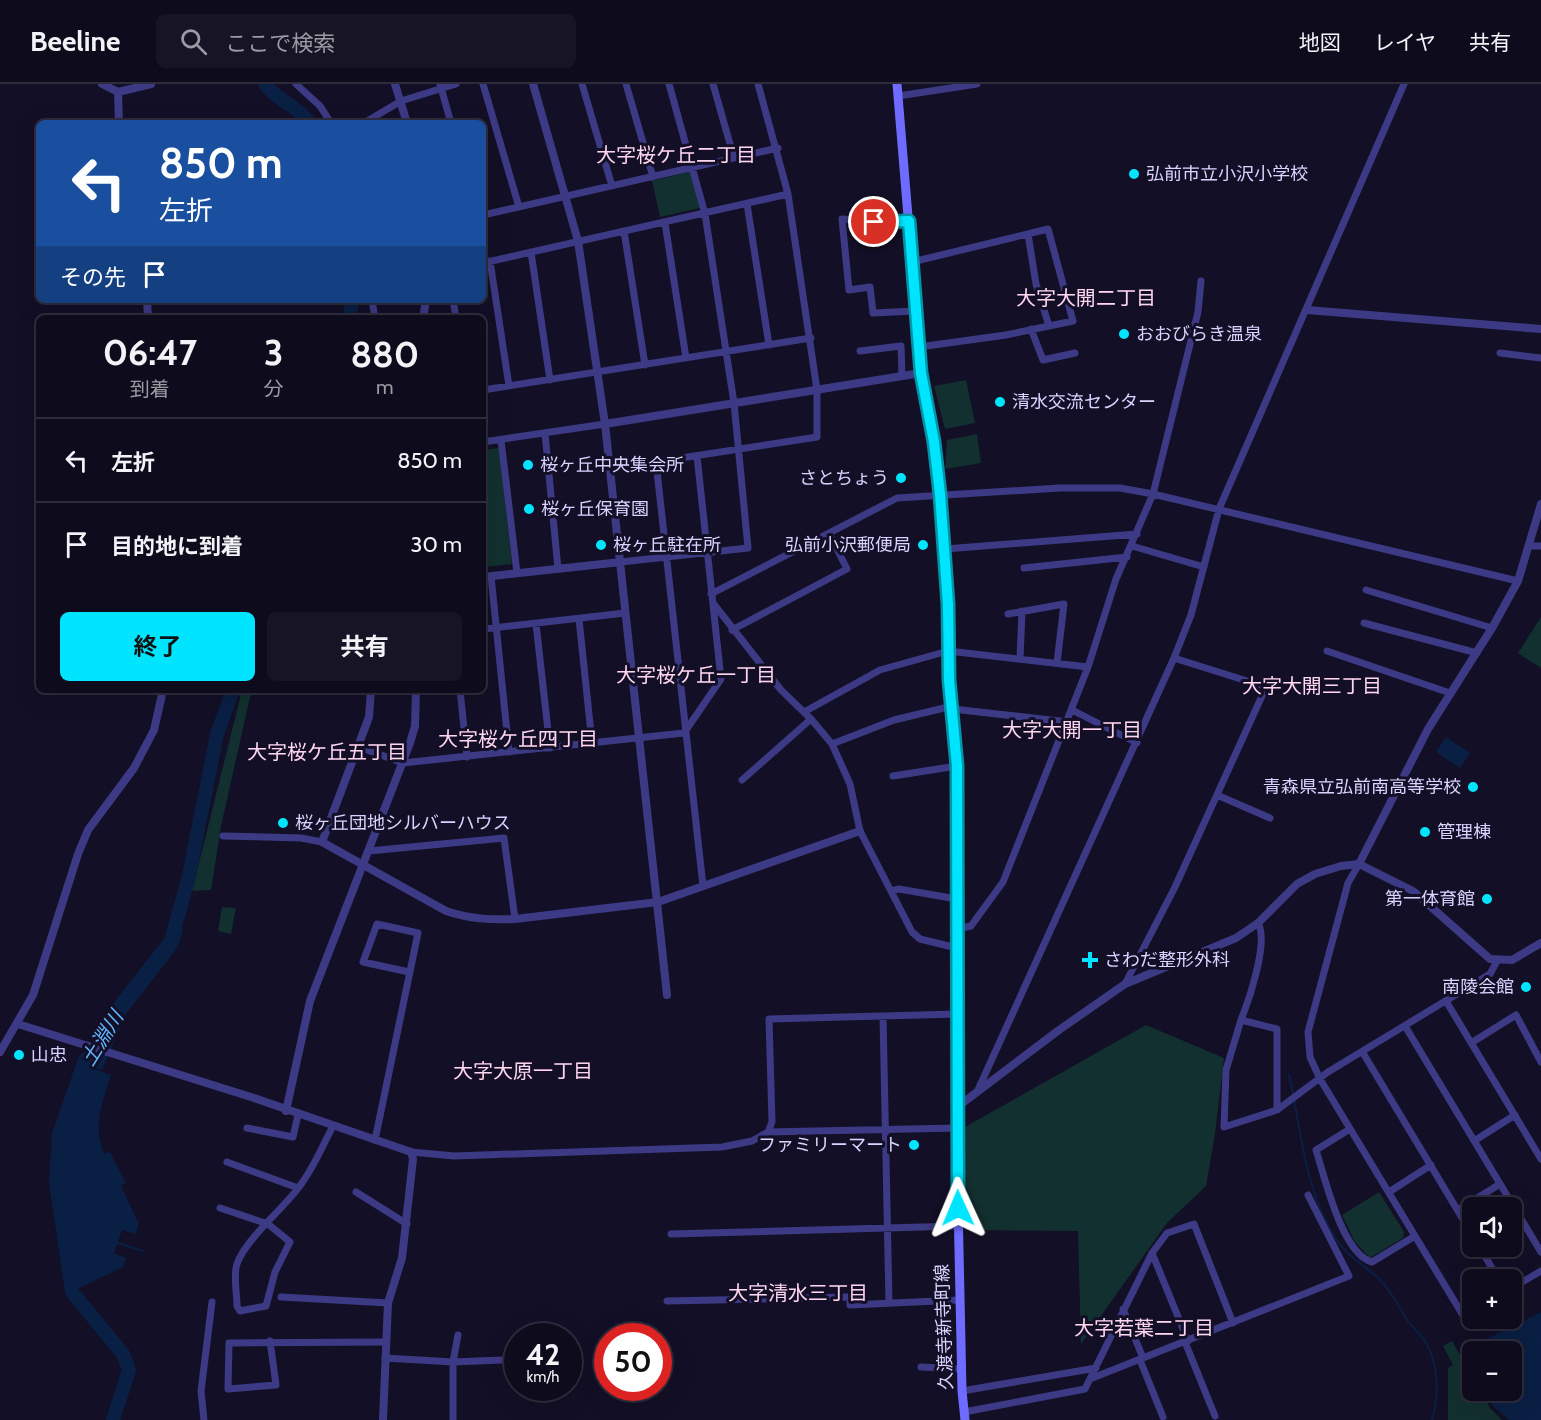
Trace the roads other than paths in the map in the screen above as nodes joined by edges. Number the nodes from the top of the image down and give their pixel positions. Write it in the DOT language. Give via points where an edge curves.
graph roads {
  1 [pos="102,84"];
  2 [pos="151,84"];
  3 [pos="296,84"];
  4 [pos="395,84"];
  5 [pos="456,84"];
  6 [pos="483,84"];
  7 [pos="533,84"];
  8 [pos="582,84"];
  9 [pos="626,84"];
  10 [pos="669,84"];
  11 [pos="713,84"];
  12 [pos="758,84"];
  13 [pos="897,84"];
  14 [pos="977,84"];
  15 [pos="1404,84"];
  16 [pos="440,86"];
  17 [pos="119,88"];
  18 [pos="898,96"];
  19 [pos="401,101"];
  20 [pos="119,120"];
  21 [pos="329,120"];
  22 [pos="369,120"];
  23 [pos="406,120"];
  24 [pos="451,120"];
  25 [pos="778,148"];
  26 [pos="735,158"];
  27 [pos="694,167"];
  28 [pos="653,177"];
  29 [pos="612,186"];
  30 [pos="788,194"];
  31 [pos="567,196"];
  32 [pos="747,204"];
  33 [pos="519,207"];
  34 [pos="486,214"];
  35 [pos="705,214"];
  36 [pos="909,221"];
  37 [pos="665,223"];
  38 [pos="624,231"];
  39 [pos="1028,234"];
  40 [pos="578,241"];
  41 [pos="531,252"];
  42 [pos="486,262"];
  43 [pos="912,262"];
  44 [pos="1201,281"];
  45 [pos="1307,310"];
  46 [pos="915,311"];
  47 [pos="1049,326"];
  48 [pos="1031,329"];
  49 [pos="1541,329"];
  50 [pos="811,338"];
  51 [pos="769,345"];
  52 [pos="919,347"];
  53 [pos="860,351"];
  54 [pos="726,352"];
  55 [pos="1075,352"];
  56 [pos="1500,352"];
  57 [pos="686,358"];
  58 [pos="1541,358"];
  59 [pos="645,365"];
  60 [pos="597,373"];
  61 [pos="921,373"];
  62 [pos="902,376"];
  63 [pos="550,380"];
  64 [pos="509,386"];
  65 [pos="486,390"];
  66 [pos="818,390"];
  67 [pos="734,403"];
  68 [pos="605,424"];
  69 [pos="545,433"];
  70 [pos="501,440"];
  71 [pos="486,442"];
  72 [pos="738,451"];
  73 [pos="697,456"];
  74 [pos="656,462"];
  75 [pos="610,469"];
  76 [pos="940,494"];
  77 [pos="1153,494"];
  78 [pos="1541,504"];
  79 [pos="1219,509"];
  80 [pos="829,533"];
  81 [pos="1137,534"];
  82 [pos="1132,546"];
  83 [pos="1530,546"];
  84 [pos="1541,546"];
  85 [pos="945,549"];
  86 [pos="706,552"];
  87 [pos="666,556"];
  88 [pos="1127,557"];
  89 [pos="621,562"];
  90 [pos="1204,567"];
  91 [pos="1024,568"];
  92 [pos="558,569"];
  93 [pos="517,573"];
  94 [pos="487,576"];
  95 [pos="1518,581"];
  96 [pos="1366,590"];
  97 [pos="711,598"];
  98 [pos="1022,611"];
  99 [pos="625,613"];
  100 [pos="1008,614"];
  101 [pos="579,619"];
  102 [pos="1365,623"];
  103 [pos="536,624"];
  104 [pos="495,628"];
  105 [pos="1492,628"];
  106 [pos="486,630"];
  107 [pos="732,630"];
  108 [pos="948,651"];
  109 [pos="1327,651"];
  110 [pos="1477,653"];
  111 [pos="1174,658"];
  112 [pos="1020,659"];
  113 [pos="1057,663"];
  114 [pos="1088,667"];
  115 [pos="162,693"];
  116 [pos="371,693"];
  117 [pos="416,693"];
  118 [pos="460,693"];
  119 [pos="1450,693"];
  120 [pos="951,709"];
  121 [pos="1072,710"];
  122 [pos="804,712"];
  123 [pos="812,719"];
  124 [pos="1068,722"];
  125 [pos="684,733"];
  126 [pos="639,738"];
  127 [pos="592,743"];
  128 [pos="1137,743"];
  129 [pos="832,744"];
  130 [pos="359,747"];
  131 [pos="550,748"];
  132 [pos="509,752"];
  133 [pos="467,757"];
  134 [pos="403,763"];
  135 [pos="957,766"];
  136 [pos="893,776"];
  137 [pos="742,780"];
  138 [pos="1217,795"];
  139 [pos="1270,818"];
  140 [pos="860,831"];
  141 [pos="222,836"];
  142 [pos="322,842"];
  143 [pos="369,851"];
  144 [pos="365,864"];
  145 [pos="1359,864"];
  146 [pos="703,886"];
  147 [pos="891,891"];
  148 [pos="957,898"];
  149 [pos="658,902"];
  150 [pos="515,919"];
  151 [pos="1258,923"];
  152 [pos="957,929"];
  153 [pos="1541,943"];
  154 [pos="957,948"];
  155 [pos="1497,961"];
  156 [pos="409,972"];
  157 [pos="1125,984"];
  158 [pos="667,995"];
  159 [pos="1446,1001"];
  160 [pos="957,1014"];
  161 [pos="883,1016"];
  162 [pos="1241,1020"];
  163 [pos="18,1024"];
  164 [pos="1405,1026"];
  165 [pos="1471,1043"];
  166 [pos="0,1052"];
  167 [pos="1363,1053"];
  168 [pos="1541,1062"];
  169 [pos="1320,1078"];
  170 [pos="977,1092"];
  171 [pos="956,1108"];
  172 [pos="1277,1110"];
  173 [pos="286,1111"];
  174 [pos="298,1115"];
  175 [pos="1515,1115"];
  176 [pos="333,1126"];
  177 [pos="247,1128"];
  178 [pos="957,1128"];
  179 [pos="1350,1128"];
  180 [pos="885,1129"];
  181 [pos="768,1132"];
  182 [pos="375,1140"];
  183 [pos="1474,1141"];
  184 [pos="411,1152"];
  185 [pos="1541,1159"];
  186 [pos="227,1162"];
  187 [pos="1431,1166"];
  188 [pos="1500,1184"];
  189 [pos="298,1188"];
  190 [pos="356,1192"];
  191 [pos="1389,1192"];
  192 [pos="1308,1195"];
  193 [pos="220,1208"];
  194 [pos="1458,1210"];
  195 [pos="1462,1217"];
  196 [pos="267,1224"];
  197 [pos="407,1224"];
  198 [pos="958,1226"];
  199 [pos="887,1228"];
  200 [pos="671,1234"];
  201 [pos="1415,1236"];
  202 [pos="1541,1252"];
  203 [pos="1152,1254"];
  204 [pos="1541,1271"];
  205 [pos="1522,1282"];
  206 [pos="281,1297"];
  207 [pos="959,1300"];
  208 [pos="667,1301"];
  209 [pos="212,1302"];
  210 [pos="388,1303"];
  211 [pos="889,1303"];
  212 [pos="1123,1309"];
  213 [pos="1462,1314"];
  214 [pos="1233,1323"];
  215 [pos="458,1335"];
  216 [pos="270,1341"];
  217 [pos="1186,1341"];
  218 [pos="386,1342"];
  219 [pos="385,1358"];
  220 [pos="1142,1359"];
  221 [pos="502,1360"];
  222 [pos="453,1362"];
  223 [pos="921,1367"];
  224 [pos="1096,1368"];
  225 [pos="961,1369"];
  226 [pos="1090,1379"];
  227 [pos="962,1391"];
  228 [pos="964,1416"];
  229 [pos="1215,1416"];
  230 [pos="1163,1417"];
  231 [pos="204,1420"];
  232 [pos="384,1420"];
  233 [pos="453,1420"];
  1 -- 17 [label="street"];
  2 -- 17 [label="street"];
  3 -- 21 [label="street"];
  4 -- 19 [label="street"];
  5 -- 16 [label="street"];
  6 -- 33 [label="street"];
  7 -- 31 [label="street"];
  8 -- 29 [label="street"];
  9 -- 28 [label="street"];
  10 -- 27 [label="street"];
  11 -- 26 [label="street"];
  12 -- 25 [label="street"];
  13 -- 18 [label="main road, 久渡寺新寺町線"];
  14 -- 18 [label="street"];
  15 -- 45 [label="street"];
  16 -- 19 [label="street"];
  16 -- 24 [label="street"];
  17 -- 20 [label="street"];
  18 -- 36 [label="main road, 久渡寺新寺町線"];
  19 -- 22 [label="street"];
  19 -- 23 [label="street"];
  25 -- 26 [label="street"];
  25 -- 30 [label="street"];
  26 -- 27 [label="street"];
  27 -- 28 [label="street"];
  27 -- 35 [label="street"];
  28 -- 29 [label="street"];
  29 -- 31 [label="street"];
  30 -- 32 [label="street"];
  30 -- 50 [label="street"];
  31 -- 33 [label="street"];
  31 -- 40 [label="street"];
  32 -- 35 [label="street"];
  32 -- 51 [label="street"];
  33 -- 34 [label="street"];
  35 -- 37 [label="street"];
  35 -- 54 [label="street"];
  36 -- 43 [label="main road, 久渡寺新寺町線"];
  36 -- 46 [label="street" via="842,219 849,290 870,287 873,313"];
  37 -- 38 [label="street"];
  37 -- 57 [label="street"];
  38 -- 40 [label="street"];
  38 -- 59 [label="street"];
  39 -- 43 [label="street"];
  39 -- 47 [label="street" via="1036,284"];
  39 -- 47 [label="street" via="1048,229 1073,321"];
  40 -- 41 [label="street"];
  40 -- 60 [label="street"];
  41 -- 42 [label="street"];
  41 -- 63 [label="street"];
  42 -- 64 [label="street"];
  43 -- 46 [label="main road, 久渡寺新寺町線"];
  44 -- 77 [label="street" via="1198,312"];
  45 -- 49 [label="street"];
  45 -- 79 [label="street"];
  46 -- 52 [label="main road, 久渡寺新寺町線"];
  47 -- 48 [label="street"];
  48 -- 52 [label="street"];
  48 -- 55 [label="street" via="1043,360"];
  50 -- 51 [label="street"];
  50 -- 66 [label="street"];
  51 -- 54 [label="street"];
  52 -- 61 [label="main road, 久渡寺新寺町線"];
  53 -- 62 [label="street" via="901,346"];
  54 -- 57 [label="street"];
  54 -- 67 [label="street"];
  56 -- 58 [label="street"];
  57 -- 59 [label="street"];
  59 -- 60 [label="street"];
  60 -- 63 [label="street"];
  60 -- 68 [label="street"];
  61 -- 62 [label="street"];
  61 -- 76 [label="main road, 久渡寺新寺町線"];
  62 -- 66 [label="street"];
  63 -- 64 [label="street"];
  64 -- 65 [label="street"];
  66 -- 67 [label="street"];
  66 -- 72 [label="street" via="817,437"];
  67 -- 68 [label="street"];
  67 -- 72 [label="street"];
  68 -- 69 [label="street"];
  68 -- 75 [label="street"];
  69 -- 70 [label="street"];
  69 -- 92 [label="street"];
  70 -- 71 [label="street"];
  70 -- 93 [label="street"];
  72 -- 73 [label="street"];
  72 -- 86 [label="street" via="748,548"];
  73 -- 74 [label="street"];
  73 -- 86 [label="street"];
  74 -- 75 [label="street"];
  74 -- 87 [label="street"];
  75 -- 89 [label="street"];
  76 -- 77 [label="street" via="1120,488"];
  76 -- 80 [label="street" via="897,498"];
  76 -- 85 [label="main road, 久渡寺新寺町線"];
  77 -- 79 [label="street"];
  77 -- 81 [label="street"];
  78 -- 83 [label="street"];
  79 -- 90 [label="street"];
  79 -- 95 [label="street"];
  80 -- 97 [label="street"];
  80 -- 107 [label="street" via="847,569"];
  81 -- 82 [label="street"];
  81 -- 85 [label="street"];
  82 -- 88 [label="street"];
  82 -- 90 [label="street"];
  83 -- 84 [label="street"];
  83 -- 95 [label="street"];
  85 -- 108 [label="main road, 久渡寺新寺町線"];
  86 -- 87 [label="street"];
  86 -- 97 [label="street"];
  87 -- 89 [label="street"];
  87 -- 125 [label="street"];
  88 -- 91 [label="street"];
  88 -- 114 [label="street" via="1116,579"];
  89 -- 92 [label="street"];
  89 -- 99 [label="street"];
  90 -- 111 [label="street"];
  92 -- 93 [label="street"];
  93 -- 94 [label="street"];
  94 -- 104 [label="street"];
  95 -- 105 [label="street"];
  96 -- 105 [label="street"];
  97 -- 107 [label="street"];
  97 -- 125 [label="street" via="721,680"];
  98 -- 100 [label="street"];
  98 -- 112 [label="street"];
  98 -- 113 [label="street" via="1064,604"];
  99 -- 101 [label="street"];
  99 -- 126 [label="street"];
  101 -- 103 [label="street"];
  101 -- 127 [label="street"];
  102 -- 110 [label="street"];
  103 -- 104 [label="street"];
  103 -- 131 [label="street"];
  104 -- 106 [label="street"];
  104 -- 132 [label="street"];
  105 -- 110 [label="street"];
  107 -- 122 [label="street"];
  108 -- 112 [label="street"];
  108 -- 120 [label="main road, 久渡寺新寺町線"];
  108 -- 122 [label="street" via="880,670"];
  109 -- 119 [label="street"];
  110 -- 119 [label="street"];
  111 -- 128 [label="street"];
  111 -- 138 [label="street" via="1266,687"];
  112 -- 113 [label="street"];
  113 -- 114 [label="street"];
  114 -- 121 [label="street"];
  115 -- 163 [label="street" via="159,713 134,768 102,808 85,838 43,968"];
  116 -- 130 [label="street" via="369,717"];
  117 -- 134 [label="street" via="415,726"];
  118 -- 133 [label="street"];
  119 -- 145 [label="street"];
  120 -- 124 [label="street"];
  120 -- 129 [label="street" via="894,720"];
  120 -- 135 [label="main road, 久渡寺新寺町線"];
  121 -- 124 [label="street"];
  121 -- 128 [label="street"];
  122 -- 123 [label="street"];
  123 -- 129 [label="street"];
  123 -- 137 [label="street"];
  124 -- 152 [label="street" via="1003,882 971,926"];
  125 -- 126 [label="street"];
  125 -- 146 [label="street"];
  126 -- 127 [label="street"];
  126 -- 149 [label="street"];
  127 -- 131 [label="street"];
  128 -- 170 [label="street"];
  129 -- 140 [label="street" via="850,784"];
  130 -- 134 [label="street"];
  130 -- 142 [label="street"];
  131 -- 132 [label="street"];
  132 -- 133 [label="street"];
  133 -- 134 [label="street"];
  134 -- 143 [label="street"];
  135 -- 136 [label="street"];
  135 -- 148 [label="main road, 久渡寺新寺町線"];
  138 -- 139 [label="street"];
  138 -- 157 [label="street"];
  140 -- 146 [label="street"];
  140 -- 147 [label="street"];
  141 -- 142 [label="street"];
  142 -- 144 [label="street"];
  143 -- 144 [label="street"];
  143 -- 150 [label="street" via="504,838"];
  144 -- 150 [label="street" via="446,911 479,919"];
  144 -- 173 [label="street" via="310,1001"];
  145 -- 151 [label="street" via="1315,874 1297,884"];
  145 -- 155 [label="street" via="1413,891 1483,955"];
  145 -- 169 [label="street" via="1348,883 1311,1016 1307,1047"];
  146 -- 149 [label="street"];
  147 -- 148 [label="street"];
  147 -- 154 [label="street" via="912,932 920,939"];
  148 -- 152 [label="main road, 久渡寺新寺町線"];
  149 -- 150 [label="street"];
  149 -- 158 [label="street"];
  151 -- 157 [label="street" via="1236,938"];
  151 -- 162 [label="street" via="1262,941"];
  152 -- 154 [label="main road, 久渡寺新寺町線"];
  153 -- 155 [label="street" via="1512,960"];
  154 -- 160 [label="main road, 久渡寺新寺町線"];
  155 -- 159 [label="street" via="1490,974"];
  156 -- 156 [label="street" via="363,962 377,924 418,933"];
  156 -- 182 [label="street"];
  157 -- 170 [label="street"];
  159 -- 164 [label="street"];
  159 -- 165 [label="street"];
  160 -- 161 [label="street"];
  160 -- 171 [label="main road, 久渡寺新寺町線"];
  161 -- 180 [label="street"];
  161 -- 181 [label="street" via="769,1019 772,1122"];
  162 -- 172 [label="street" via="1277,1029"];
  162 -- 172 [label="street" via="1226,1070 1224,1127"];
  163 -- 166 [label="street"];
  163 -- 173 [label="street" via="251,1096"];
  164 -- 167 [label="street"];
  164 -- 183 [label="street"];
  165 -- 168 [label="street" via="1516,1016"];
  165 -- 175 [label="street"];
  167 -- 169 [label="street"];
  167 -- 187 [label="street"];
  169 -- 172 [label="street"];
  169 -- 179 [label="street"];
  170 -- 171 [label="street"];
  171 -- 178 [label="main road, 久渡寺新寺町線"];
  173 -- 174 [label="street"];
  174 -- 176 [label="street"];
  174 -- 177 [label="street" via="293,1137"];
  175 -- 183 [label="street"];
  175 -- 185 [label="street"];
  176 -- 182 [label="street"];
  176 -- 189 [label="street"];
  178 -- 180 [label="street"];
  178 -- 198 [label="main road, 久渡寺新寺町線"];
  179 -- 191 [label="street"];
  179 -- 201 [label="street" via="1316,1150 1353,1248 1372,1262"];
  180 -- 181 [label="street"];
  180 -- 199 [label="street"];
  181 -- 184 [label="street" via="752,1141 722,1147 454,1156"];
  182 -- 184 [label="street"];
  183 -- 188 [label="street"];
  184 -- 197 [label="street"];
  186 -- 189 [label="street"];
  187 -- 191 [label="street"];
  187 -- 194 [label="street"];
  188 -- 194 [label="street"];
  188 -- 202 [label="street"];
  189 -- 196 [label="street"];
  190 -- 197 [label="street"];
  191 -- 201 [label="street"];
  192 -- 214 [label="street" via="1349,1276"];
  193 -- 196 [label="street"];
  194 -- 195 [label="street"];
  196 -- 196 [label="street" via="236,1264 240,1311 266,1306 275,1272 290,1242"];
  197 -- 210 [label="street" via="402,1258"];
  198 -- 199 [label="street"];
  198 -- 207 [label="main road, 久渡寺新寺町線"];
  199 -- 200 [label="street"];
  199 -- 211 [label="street"];
  201 -- 213 [label="street"];
  203 -- 212 [label="street"];
  203 -- 214 [label="street" via="1167,1233 1194,1224"];
  203 -- 217 [label="street"];
  204 -- 205 [label="street"];
  206 -- 210 [label="street"];
  207 -- 211 [label="street"];
  207 -- 225 [label="main road, 久渡寺新寺町線"];
  208 -- 211 [label="street" via="850,1297 850,1305"];
  209 -- 231 [label="street" via="201,1391"];
  210 -- 218 [label="street"];
  212 -- 220 [label="street"];
  212 -- 224 [label="street"];
  214 -- 217 [label="street"];
  215 -- 222 [label="street"];
  216 -- 216 [label="street" via="276,1385 228,1389 229,1343"];
  216 -- 218 [label="street"];
  217 -- 220 [label="street"];
  217 -- 229 [label="street"];
  218 -- 219 [label="street"];
  219 -- 222 [label="street"];
  219 -- 232 [label="street"];
  220 -- 226 [label="street"];
  220 -- 230 [label="street"];
  221 -- 222 [label="street"];
  222 -- 233 [label="street"];
  223 -- 225 [label="street"];
  224 -- 226 [label="street"];
  224 -- 227 [label="street"];
  225 -- 227 [label="main road, 久渡寺新寺町線"];
  226 -- 228 [label="street" via="1085,1389"];
  227 -- 228 [label="main road, 久渡寺新寺町線"];
}
